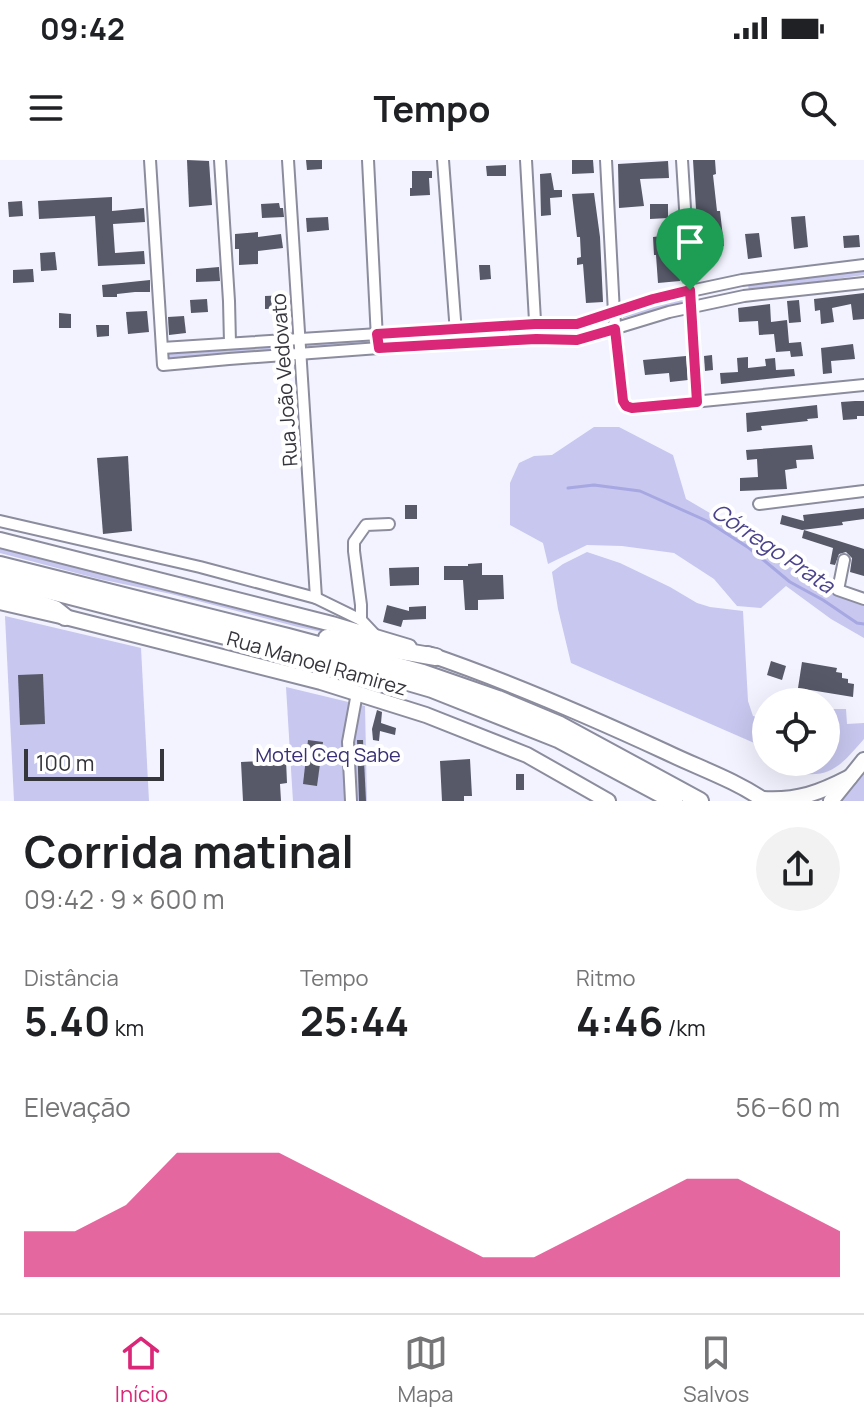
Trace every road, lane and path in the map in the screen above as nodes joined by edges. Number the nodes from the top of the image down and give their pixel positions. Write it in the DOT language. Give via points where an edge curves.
graph roads {
  1 [pos="150,160"];
  2 [pos="220,160"];
  3 [pos="288,160"];
  4 [pos="368,160"];
  5 [pos="443,160"];
  6 [pos="526,160"];
  7 [pos="606,160"];
  8 [pos="682,160"];
  9 [pos="864,265"];
  10 [pos="742,280"];
  11 [pos="864,283"];
  12 [pos="690,290"];
  13 [pos="744,296"];
  14 [pos="691,307"];
  15 [pos="614,313"];
  16 [pos="535,324"];
  17 [pos="456,329"];
  18 [pos="615,329"];
  19 [pos="377,334"];
  20 [pos="300,339"];
  21 [pos="536,339"];
  22 [pos="230,343"];
  23 [pos="458,345"];
  24 [pos="162,348"];
  25 [pos="379,348"];
  26 [pos="301,354"];
  27 [pos="864,385"];
  28 [pos="697,402"];
  29 [pos="864,491"];
  30 [pos="759,504"];
  31 [pos="0,521"];
  32 [pos="389,524"];
  33 [pos="0,540"];
  34 [pos="844,560"];
  35 [pos="0,565"];
  36 [pos="0,578"];
  37 [pos="0,590"];
  38 [pos="316,598"];
  39 [pos="864,599"];
  40 [pos="0,602"];
  41 [pos="65,617"];
  42 [pos="361,620"];
  43 [pos="376,636"];
  44 [pos="288,637"];
  45 [pos="436,657"];
  46 [pos="357,693"];
  47 [pos="864,760"];
  48 [pos="850,777"];
  49 [pos="764,800"];
  50 [pos="351,801"];
  51 [pos="608,801"];
  52 [pos="674,801"];
  53 [pos="700,801"];
  54 [pos="831,801"];
  1 -- 24 [label="street"];
  2 -- 22 [label="street"];
  3 -- 20 [label="street, Rua João Vedovato"];
  4 -- 19 [label="street"];
  5 -- 17 [label="street"];
  6 -- 16 [label="street"];
  7 -- 15 [label="street"];
  8 -- 12 [label="street"];
  9 -- 10 [label="street"];
  10 -- 12 [label="street"];
  10 -- 13 [label="street"];
  11 -- 13 [label="street"];
  12 -- 14 [label="street"];
  12 -- 15 [label="street"];
  13 -- 14 [label="street"];
  14 -- 18 [label="street"];
  14 -- 28 [label="street"];
  15 -- 16 [label="street" via="577,324"];
  15 -- 18 [label="street"];
  16 -- 17 [label="street"];
  16 -- 21 [label="street"];
  17 -- 19 [label="street"];
  17 -- 23 [label="street"];
  18 -- 21 [label="street" via="577,340"];
  18 -- 28 [label="street" via="626,406"];
  19 -- 20 [label="street"];
  19 -- 25 [label="street"];
  20 -- 22 [label="street"];
  20 -- 26 [label="street, Rua João Vedovato"];
  21 -- 23 [label="street"];
  22 -- 24 [label="street"];
  23 -- 25 [label="street"];
  24 -- 26 [label="street" via="163,365"];
  25 -- 26 [label="street"];
  26 -- 38 [label="street, Rua João Vedovato"];
  27 -- 28 [label="street"];
  29 -- 30 [label="street"];
  31 -- 38 [label="street"];
  32 -- 42 [label="street" via="366,525 354,542"];
  33 -- 43 [label="main road"];
  34 -- 39 [label="street" via="838,590"];
  35 -- 44 [label="highway"];
  36 -- 52 [label="highway" via="432,689 558,739"];
  37 -- 41 [label="highway"];
  38 -- 42 [label="street"];
  40 -- 41 [label="main road, Rua Manoel Ramirez"];
  41 -- 46 [label="main road, Rua Manoel Ramirez"];
  42 -- 43 [label="street"];
  43 -- 45 [label="main road"];
  44 -- 45 [label="highway" via="301,633"];
  44 -- 53 [label="highway" via="498,699 560,725"];
  45 -- 49 [label="main road" via="531,692"];
  46 -- 50 [label="street" via="348,742"];
  46 -- 51 [label="main road, Rua Manoel Ramirez" via="527,755"];
  47 -- 48 [label="main road"];
  48 -- 49 [label="main road" via="803,798"];
  48 -- 54 [label="main road"];
}
